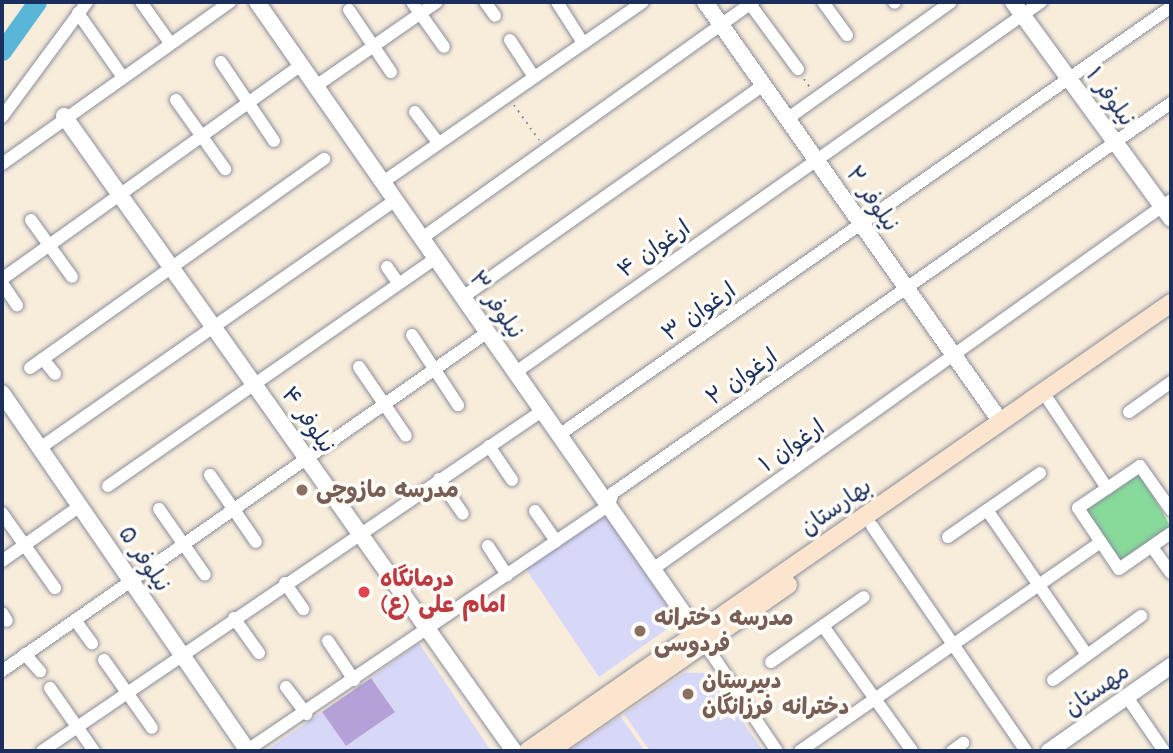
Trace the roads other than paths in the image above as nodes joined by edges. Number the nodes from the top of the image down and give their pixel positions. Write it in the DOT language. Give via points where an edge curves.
graph roads {
  1 [pos="87,2"];
  2 [pos="141,2"];
  3 [pos="257,2"];
  4 [pos="412,2"];
  5 [pos="436,2"];
  6 [pos="485,2"];
  7 [pos="556,2"];
  8 [pos="643,2"];
  9 [pos="705,2"];
  10 [pos="823,2"];
  11 [pos="951,2"];
  12 [pos="1041,2"];
  13 [pos="752,3"];
  14 [pos="221,4"];
  15 [pos="629,6"];
  16 [pos="1171,7"];
  17 [pos="1017,8"];
  18 [pos="349,10"];
  19 [pos="78,13"];
  20 [pos="420,13"];
  21 [pos="495,16"];
  22 [pos="721,25"];
  23 [pos="847,35"];
  24 [pos="510,40"];
  25 [pos="170,43"];
  26 [pos="583,43"];
  27 [pos="373,46"];
  28 [pos="444,47"];
  29 [pos="221,62"];
  30 [pos="301,65"];
  31 [pos="797,69"];
  32 [pos="391,72"];
  33 [pos="122,76"];
  34 [pos="534,77"];
  35 [pos="1069,79"];
  36 [pos="764,85"];
  37 [pos="316,86"];
  38 [pos="176,100"];
  39 [pos="248,102"];
  40 [pos="1171,103"];
  41 [pos="415,112"];
  42 [pos="64,116"];
  43 [pos="2,117"];
  44 [pos="787,119"];
  45 [pos="201,136"];
  46 [pos="274,141"];
  47 [pos="1115,142"];
  48 [pos="438,144"];
  49 [pos="324,159"];
  50 [pos="816,160"];
  51 [pos="2,164"];
  52 [pos="225,169"];
  53 [pos="383,182"];
  54 [pos="120,195"];
  55 [pos="395,200"];
  56 [pos="1168,208"];
  57 [pos="31,219"];
  58 [pos="862,225"];
  59 [pos="422,238"];
  60 [pos="49,245"];
  61 [pos="436,258"];
  62 [pos="387,267"];
  63 [pos="172,268"];
  64 [pos="72,277"];
  65 [pos="2,281"];
  66 [pos="398,283"];
  67 [pos="906,288"];
  68 [pos="463,297"];
  69 [pos="1171,303"];
  70 [pos="17,305"];
  71 [pos="1171,316"];
  72 [pos="212,325"];
  73 [pos="488,332"];
  74 [pos="412,335"];
  75 [pos="955,356"];
  76 [pos="43,359"];
  77 [pos="359,367"];
  78 [pos="30,368"];
  79 [pos="435,369"];
  80 [pos="516,372"];
  81 [pos="55,374"];
  82 [pos="1171,382"];
  83 [pos="255,385"];
  84 [pos="2,393"];
  85 [pos="1049,401"];
  86 [pos="384,404"];
  87 [pos="458,405"];
  88 [pos="542,411"];
  89 [pos="1129,412"];
  90 [pos="1001,422"];
  91 [pos="559,435"];
  92 [pos="406,436"];
  93 [pos="489,446"];
  94 [pos="40,448"];
  95 [pos="306,458"];
  96 [pos="1040,473"];
  97 [pos="209,475"];
  98 [pos="439,479"];
  99 [pos="512,480"];
  100 [pos="108,486"];
  101 [pos="1107,488"];
  102 [pos="1166,492"];
  103 [pos="609,505"];
  104 [pos="80,506"];
  105 [pos="159,509"];
  106 [pos="233,509"];
  107 [pos="987,510"];
  108 [pos="1171,510"];
  109 [pos="535,511"];
  110 [pos="2,513"];
  111 [pos="463,514"];
  112 [pos="872,526"];
  113 [pos="359,532"];
  114 [pos="1171,533"];
  115 [pos="948,537"];
  116 [pos="556,541"];
  117 [pos="256,542"];
  118 [pos="1101,542"];
  119 [pos="183,544"];
  120 [pos="25,545"];
  121 [pos="488,546"];
  122 [pos="1152,547"];
  123 [pos="2,561"];
  124 [pos="653,569"];
  125 [pos="1171,573"];
  126 [pos="205,575"];
  127 [pos="508,575"];
  128 [pos="131,580"];
  129 [pos="285,583"];
  130 [pos="1038,585"];
  131 [pos="55,588"];
  132 [pos="864,597"];
  133 [pos="303,609"];
  134 [pos="1141,616"];
  135 [pos="234,618"];
  136 [pos="75,620"];
  137 [pos="823,626"];
  138 [pos="428,629"];
  139 [pos="702,639"];
  140 [pos="328,641"];
  141 [pos="92,643"];
  142 [pos="953,644"];
  143 [pos="259,653"];
  144 [pos="25,654"];
  145 [pos="181,654"];
  146 [pos="1087,655"];
  147 [pos="104,660"];
  148 [pos="771,662"];
  149 [pos="1171,666"];
  150 [pos="2,671"];
  151 [pos="40,671"];
  152 [pos="354,680"];
  153 [pos="1053,680"];
  154 [pos="286,687"];
  155 [pos="50,688"];
  156 [pos="127,692"];
  157 [pos="1128,697"];
  158 [pos="876,698"];
  159 [pos="306,714"];
  160 [pos="77,727"];
  161 [pos="152,728"];
  162 [pos="963,743"];
  163 [pos="42,751"];
  164 [pos="94,751"];
  165 [pos="247,751"];
  166 [pos="514,751"];
  167 [pos="528,751"];
  168 [pos="549,751"];
  169 [pos="777,751"];
  170 [pos="800,751"];
  171 [pos="912,751"];
  172 [pos="952,751"];
  173 [pos="1026,751"];
  174 [pos="1049,751"];
  175 [pos="1164,751"];
  1 -- 19 [label="street"];
  2 -- 25 [label="street"];
  3 -- 30 [label="street, نیلوفر ۳"];
  4 -- 20 [label="street"];
  5 -- 20 [label="street"];
  6 -- 21 [label="street"];
  7 -- 26 [label="street"];
  8 -- 15 [label="street"];
  9 -- 22 [label="street, نیلوفر ۲"];
  10 -- 23 [label="street"];
  11 -- 44 [label="street"];
  12 -- 17 [label="street, ارغوان ۴"];
  13 -- 22 [label="street"];
  13 -- 31 [label="street"];
  14 -- 25 [label="street"];
  15 -- 26 [label="street"];
  16 -- 35 [label="street, ارغوان ۳"];
  17 -- 35 [label="street, نیلوفر ۱"];
  17 -- 50 [label="street, ارغوان ۴"];
  18 -- 27 [label="street"];
  19 -- 33 [label="street"];
  19 -- 43 [label="street"];
  20 -- 27 [label="street"];
  20 -- 28 [label="street"];
  22 -- 36 [label="street, نیلوفر ۲"];
  22 -- 59 [label="street"];
  24 -- 34 [label="street"];
  25 -- 33 [label="street"];
  26 -- 34 [label="street"];
  27 -- 32 [label="street"];
  27 -- 37 [label="street"];
  29 -- 39 [label="street"];
  30 -- 37 [label="street, نیلوفر ۳"];
  30 -- 39 [label="street"];
  33 -- 42 [label="street"];
  34 -- 48 [label="street"];
  35 -- 47 [label="street, نیلوفر ۱"];
  35 -- 58 [label="street, ارغوان ۳"];
  36 -- 44 [label="street, نیلوفر ۲"];
  36 -- 68 [label="street"];
  37 -- 53 [label="street, نیلوفر ۳"];
  38 -- 45 [label="street"];
  39 -- 45 [label="street"];
  39 -- 46 [label="street"];
  40 -- 47 [label="street, ارغوان ۲"];
  41 -- 48 [label="street"];
  42 -- 51 [label="street"];
  42 -- 54 [label="street, نیلوفر ۴"];
  44 -- 50 [label="street, نیلوفر ۲"];
  45 -- 52 [label="street"];
  45 -- 54 [label="street"];
  47 -- 56 [label="street, نیلوفر ۱"];
  47 -- 67 [label="street, ارغوان ۲"];
  48 -- 53 [label="street"];
  49 -- 63 [label="street"];
  50 -- 58 [label="street, نیلوفر ۲"];
  50 -- 80 [label="street, ارغوان ۴"];
  53 -- 55 [label="street, نیلوفر ۳"];
  54 -- 60 [label="street"];
  54 -- 63 [label="street, نیلوفر ۴"];
  55 -- 59 [label="street, نیلوفر ۳"];
  55 -- 72 [label="street"];
  56 -- 75 [label="street, ارغوان ۱"];
  57 -- 60 [label="street"];
  58 -- 67 [label="street, نیلوفر ۲"];
  58 -- 91 [label="street, ارغوان ۳"];
  59 -- 61 [label="street, نیلوفر ۳"];
  60 -- 64 [label="street"];
  60 -- 65 [label="street"];
  61 -- 66 [label="street"];
  61 -- 68 [label="street, نیلوفر ۳"];
  62 -- 66 [label="street"];
  63 -- 72 [label="street, نیلوفر ۴"];
  63 -- 76 [label="street"];
  65 -- 70 [label="street"];
  66 -- 83 [label="street"];
  67 -- 75 [label="street, نیلوفر ۲"];
  67 -- 103 [label="street, ارغوان ۲" via="613,493"];
  68 -- 73 [label="street, نیلوفر ۳"];
  69 -- 90 [label="main road, بهارستان"];
  71 -- 85 [label="main road, بهارستان"];
  72 -- 83 [label="street, نیلوفر ۴"];
  72 -- 94 [label="street"];
  73 -- 79 [label="street"];
  73 -- 80 [label="street, نیلوفر ۳"];
  74 -- 79 [label="street"];
  75 -- 90 [label="street, نیلوفر ۲"];
  75 -- 124 [label="street, ارغوان ۱"];
  76 -- 78 [label="street"];
  76 -- 81 [label="street"];
  77 -- 86 [label="street"];
  79 -- 86 [label="street"];
  79 -- 87 [label="street"];
  80 -- 88 [label="street, نیلوفر ۳"];
  82 -- 89 [label="street"];
  83 -- 95 [label="street, نیلوفر ۴"];
  83 -- 100 [label="street"];
  84 -- 94 [label="street, نیلوفر ۵"];
  85 -- 101 [label="street"];
  85 -- 112 [label="main road, بهارستان"];
  86 -- 92 [label="street"];
  86 -- 95 [label="street"];
  88 -- 91 [label="street, نیلوفر ۳"];
  88 -- 93 [label="street"];
  90 -- 139 [label="main road, بهارستان"];
  91 -- 103 [label="street, نیلوفر ۳"];
  93 -- 98 [label="street"];
  93 -- 99 [label="street"];
  94 -- 104 [label="street, نیلوفر ۵"];
  95 -- 106 [label="street"];
  95 -- 113 [label="street, نیلوفر ۴"];
  96 -- 107 [label="street"];
  97 -- 106 [label="street"];
  98 -- 111 [label="street"];
  98 -- 113 [label="street"];
  101 -- 102 [label="street" via="1140,466"];
  101 -- 118 [label="street" via="1078,508"];
  102 -- 108 [label="street"];
  103 -- 116 [label="street, ارغوان ۲"];
  103 -- 124 [label="street, نیلوفر ۳"];
  104 -- 120 [label="street"];
  104 -- 128 [label="street, نیلوفر ۵"];
  105 -- 119 [label="street"];
  106 -- 117 [label="street"];
  106 -- 119 [label="street"];
  107 -- 115 [label="street"];
  107 -- 130 [label="street"];
  109 -- 116 [label="street"];
  110 -- 120 [label="street"];
  112 -- 139 [label="main road, بهارستان"];
  112 -- 142 [label="street"];
  113 -- 129 [label="street"];
  113 -- 138 [label="street, نیلوفر ۴"];
  114 -- 122 [label="street"];
  116 -- 127 [label="street, ارغوان ۲"];
  118 -- 122 [label="street" via="1119,569"];
  118 -- 130 [label="street"];
  119 -- 126 [label="street"];
  119 -- 128 [label="street"];
  120 -- 123 [label="street"];
  120 -- 131 [label="street"];
  121 -- 127 [label="street"];
  122 -- 125 [label="street"];
  124 -- 139 [label="street, نیلوفر ۳"];
  127 -- 138 [label="street, ارغوان ۲"];
  128 -- 136 [label="street"];
  128 -- 145 [label="street, نیلوفر ۵"];
  129 -- 133 [label="street"];
  129 -- 135 [label="street"];
  130 -- 142 [label="street"];
  130 -- 146 [label="street"];
  132 -- 137 [label="street"];
  134 -- 146 [label="street"];
  135 -- 143 [label="street"];
  135 -- 145 [label="street"];
  136 -- 141 [label="street"];
  136 -- 144 [label="street"];
  137 -- 148 [label="street"];
  137 -- 158 [label="street"];
  138 -- 152 [label="street, ارغوان ۲"];
  138 -- 166 [label="street, نیلوفر ۴"];
  139 -- 167 [label="main road, بهارستان"];
  139 -- 168 [label="main road, بهارستان"];
  139 -- 169 [label="street"];
  140 -- 152 [label="street"];
  142 -- 158 [label="street"];
  142 -- 173 [label="street"];
  144 -- 150 [label="street"];
  144 -- 151 [label="street"];
  145 -- 156 [label="street"];
  145 -- 165 [label="street, نیلوفر ۵"];
  146 -- 153 [label="street"];
  147 -- 156 [label="street"];
  149 -- 157 [label="street, مهستان"];
  152 -- 159 [label="street, ارغوان ۲"];
  154 -- 159 [label="street"];
  155 -- 160 [label="street"];
  156 -- 160 [label="street"];
  156 -- 161 [label="street"];
  157 -- 174 [label="street, مهستان"];
  157 -- 175 [label="street"];
  158 -- 170 [label="street"];
  158 -- 171 [label="street"];
  159 -- 165 [label="street, ارغوان ۲"];
  160 -- 163 [label="street"];
  160 -- 164 [label="street"];
  162 -- 172 [label="street"];
}
